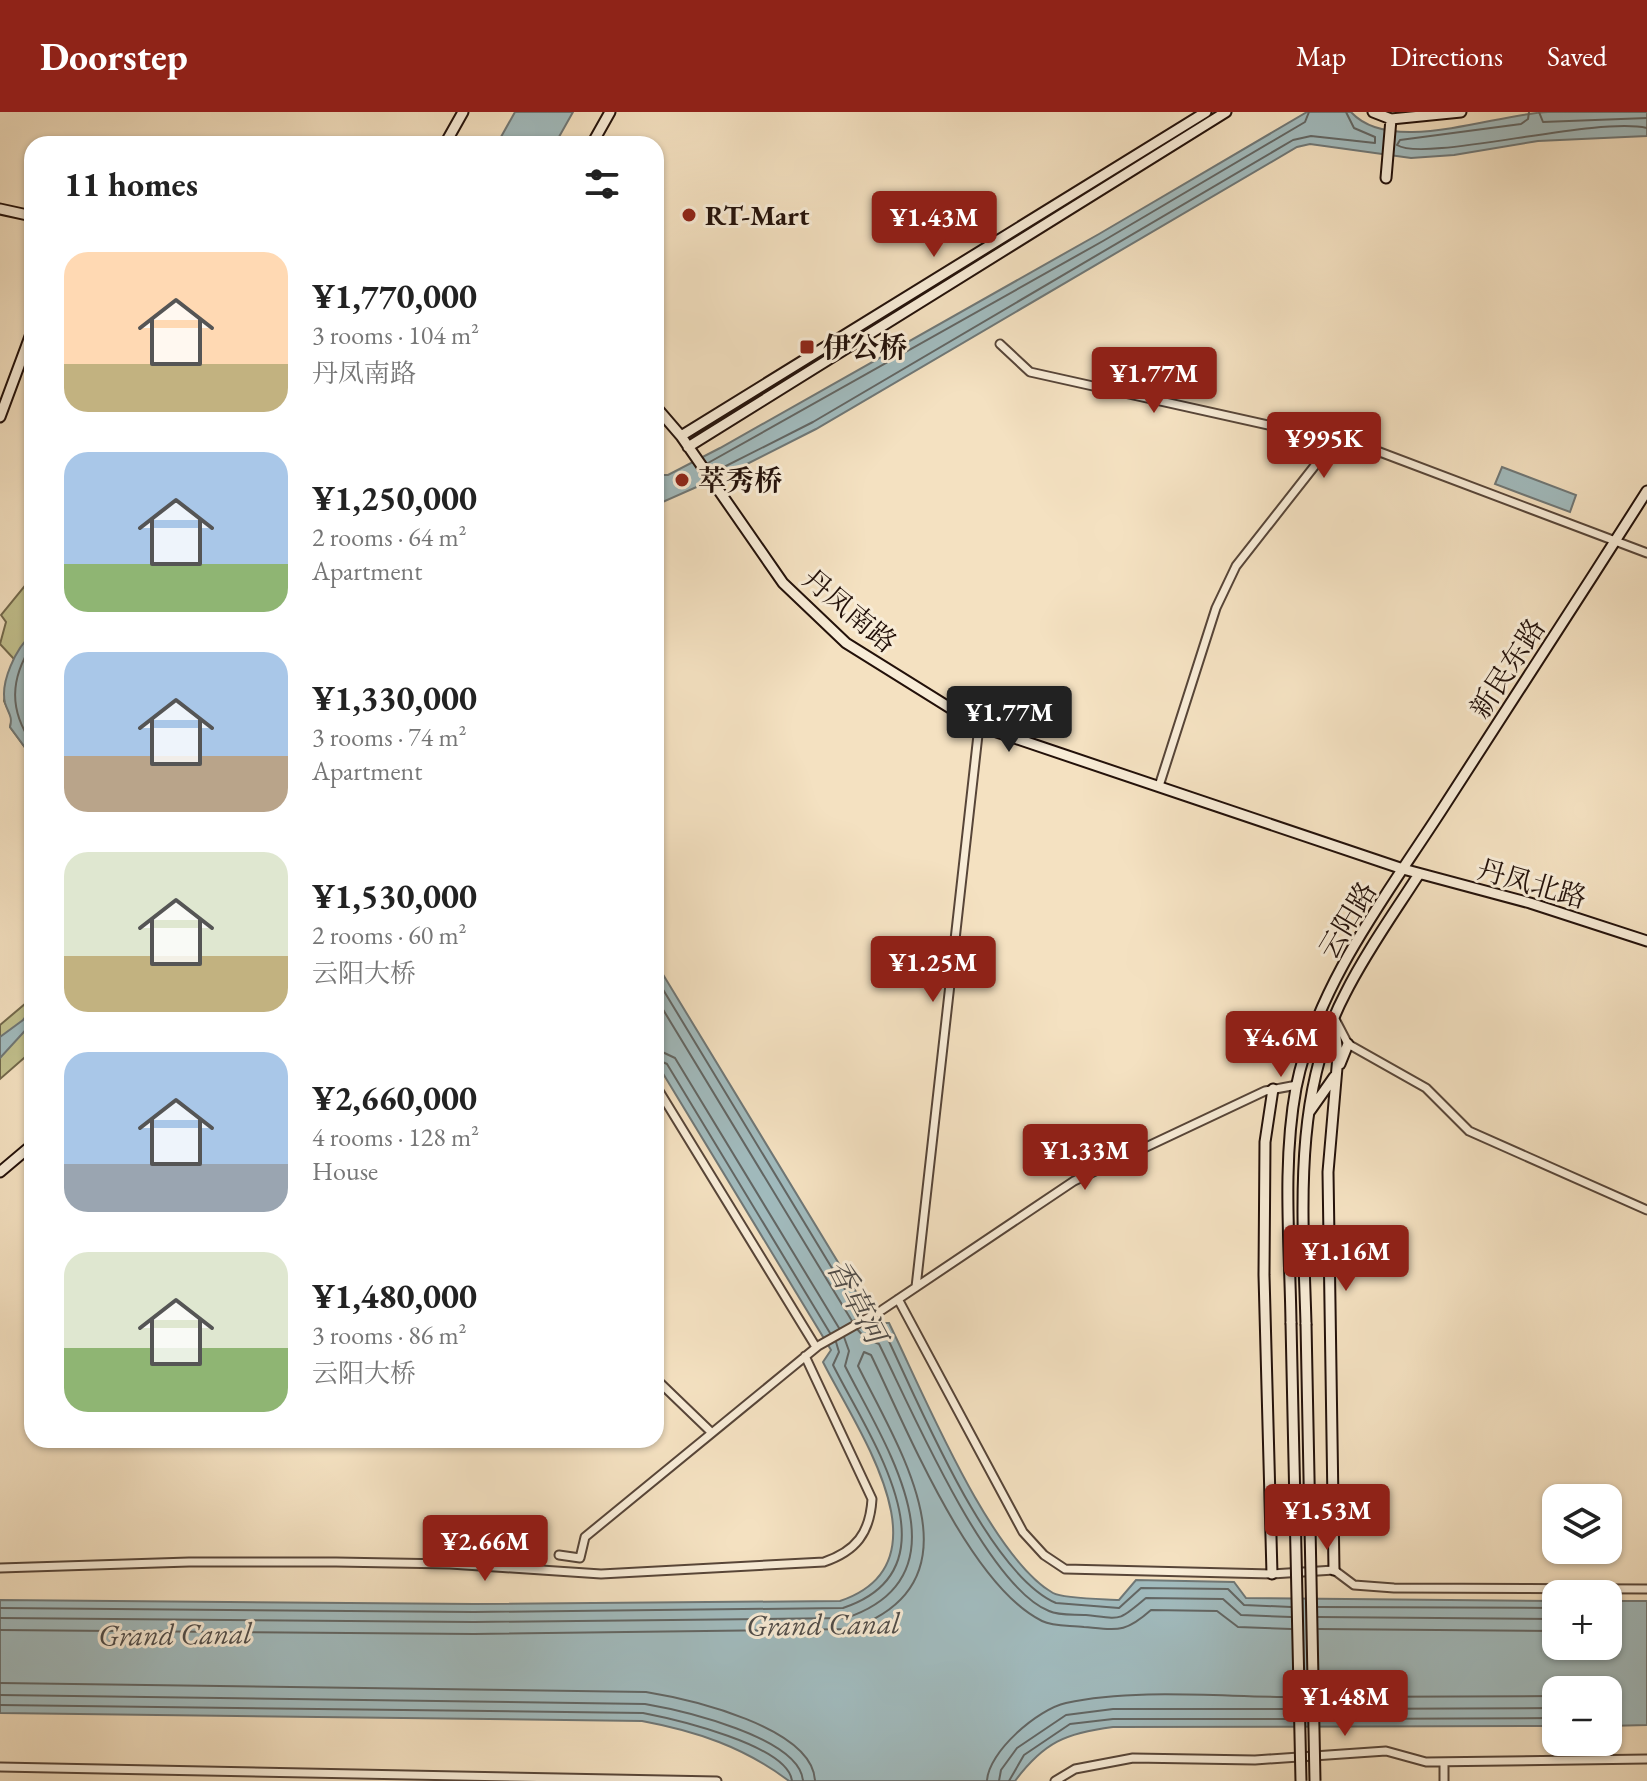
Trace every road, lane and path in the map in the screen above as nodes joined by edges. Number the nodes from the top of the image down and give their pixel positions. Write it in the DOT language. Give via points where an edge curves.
graph roads {
  1 [pos="463,112"];
  2 [pos="610,112"];
  3 [pos="1206,112"];
  4 [pos="1226,112"];
  5 [pos="1373,112"];
  6 [pos="1461,112"];
  7 [pos="1391,121"];
  8 [pos="450,136"];
  9 [pos="596,136"];
  10 [pos="1386,178"];
  11 [pos="0,209"];
  12 [pos="24,214"];
  13 [pos="1000,344"];
  14 [pos="24,352"];
  15 [pos="664,416"];
  16 [pos="0,417"];
  17 [pos="681,436"];
  18 [pos="1335,440"];
  19 [pos="688,447"];
  20 [pos="1647,491"];
  21 [pos="1615,541"];
  22 [pos="1647,553"];
  23 [pos="979,726"];
  24 [pos="1159,786"];
  25 [pos="1403,869"];
  26 [pos="1419,874"];
  27 [pos="1647,941"];
  28 [pos="1334,1019"];
  29 [pos="1348,1044"];
  30 [pos="1336,1073"];
  31 [pos="1297,1085"];
  32 [pos="1273,1089"];
  33 [pos="664,1099"];
  34 [pos="1308,1113"];
  35 [pos="24,1152"];
  36 [pos="0,1172"];
  37 [pos="1647,1210"];
  38 [pos="916,1287"];
  39 [pos="898,1299"];
  40 [pos="817,1347"];
  41 [pos="805,1356"];
  42 [pos="664,1387"];
  43 [pos="710,1431"];
  44 [pos="559,1555"];
  45 [pos="0,1568"];
  46 [pos="1334,1570"];
  47 [pos="1272,1574"];
  48 [pos="1647,1589"];
  49 [pos="1647,1759"];
  50 [pos="1444,1762"];
  51 [pos="0,1767"];
  52 [pos="717,1781"];
  53 [pos="1055,1781"];
  54 [pos="1301,1781"];
  55 [pos="1315,1781"];
  56 [pos="1444,1781"];
  1 -- 8 [label="street"];
  2 -- 9 [label="street"];
  3 -- 17 [label="street"];
  4 -- 19 [label="street"];
  5 -- 7 [label="street"];
  6 -- 7 [label="street"];
  7 -- 10 [label="street"];
  11 -- 12 [label="street"];
  13 -- 18 [label="street" via="1030,372"];
  14 -- 16 [label="street"];
  15 -- 17 [label="street, 丹凤南路"];
  17 -- 19 [label="street, 丹凤南路"];
  18 -- 21 [label="street" via="1363,445"];
  18 -- 24 [label="street" via="1236,566 1216,608"];
  19 -- 23 [label="street, 丹凤南路" via="783,583 846,643"];
  20 -- 21 [label="street, 新民东路"];
  21 -- 22 [label="street"];
  21 -- 25 [label="street, 新民东路"];
  23 -- 24 [label="street, 丹凤南路"];
  23 -- 38 [label="street"];
  24 -- 25 [label="street, 丹凤南路"];
  25 -- 26 [label="street, 丹凤北路"];
  25 -- 31 [label="street, 云阳路" via="1315,1022"];
  26 -- 27 [label="street, 丹凤北路"];
  26 -- 28 [label="street, 云阳路"];
  28 -- 29 [label="street"];
  28 -- 30 [label="street"];
  28 -- 34 [label="street, 云阳路"];
  29 -- 30 [label="street"];
  29 -- 37 [label="street" via="1426,1088 1469,1131"];
  30 -- 34 [label="street"];
  30 -- 46 [label="street" via="1328,1172"];
  31 -- 32 [label="street"];
  31 -- 54 [label="street, 云阳路, bridge" via="1289,1167"];
  32 -- 38 [label="street" via="1074,1181"];
  32 -- 47 [label="street" via="1265,1142 1264,1275"];
  33 -- 40 [label="street"];
  34 -- 55 [label="street, 云阳路, bridge" via="1304,1149"];
  35 -- 36 [label="street"];
  38 -- 39 [label="street"];
  39 -- 40 [label="street"];
  39 -- 47 [label="street" via="1023,1532 1044,1555 1065,1569"];
  40 -- 41 [label="street"];
  41 -- 43 [label="street"];
  41 -- 45 [label="street" via="872,1499 871,1516 858,1544 824,1562 601,1574 336,1562"];
  42 -- 43 [label="street"];
  43 -- 44 [label="street" via="585,1537 580,1558"];
  46 -- 47 [label="street"];
  46 -- 48 [label="street" via="1354,1585 1394,1588"];
  49 -- 50 [label="street"];
  50 -- 53 [label="street" via="1386,1751 1255,1760 1133,1758 1075,1769"];
  50 -- 56 [label="street"];
  51 -- 52 [label="street"];
}
